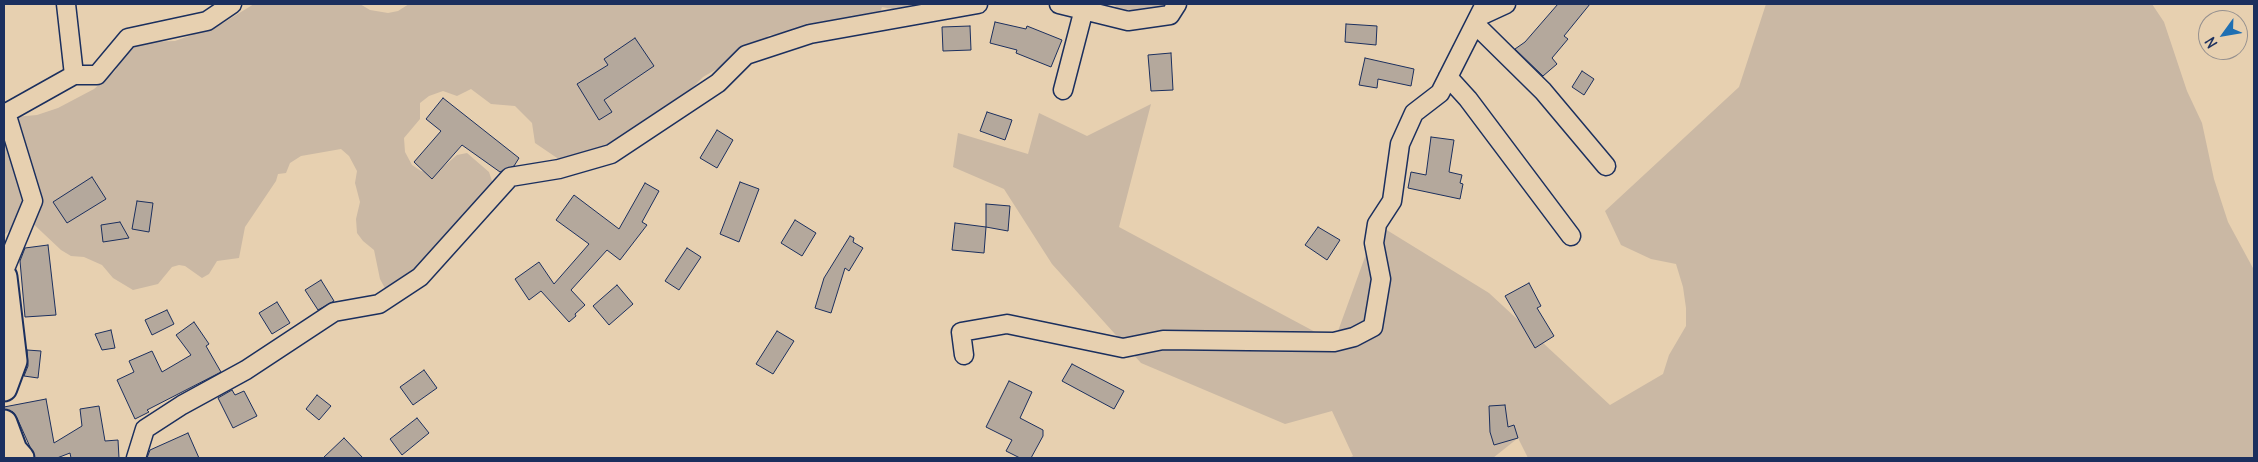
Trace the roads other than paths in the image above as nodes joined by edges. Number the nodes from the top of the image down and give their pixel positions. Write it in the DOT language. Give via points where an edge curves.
graph roads {
  1 [pos="66,4"];
  2 [pos="232,4"];
  3 [pos="978,4"];
  4 [pos="1059,4"];
  5 [pos="1177,4"];
  6 [pos="1506,4"];
  7 [pos="1084,9"];
  8 [pos="1480,15"];
  9 [pos="74,75"];
  10 [pos="1448,78"];
  11 [pos="1063,90"];
  12 [pos="1606,166"];
  13 [pos="1571,236"];
  14 [pos="4,271"];
  15 [pos="4,277"];
  16 [pos="6,311"];
  17 [pos="964,355"];
  18 [pos="4,388"];
  19 [pos="4,423"];
  20 [pos="21,458"];
  21 [pos="136,458"];
  1 -- 9 [label="street"];
  2 -- 9 [label="street" via="207,21 128,38 97,75"];
  3 -- 21 [label="street" via="810,34 746,55 718,84 611,154 559,169 510,177 420,277 379,304 334,312 246,370 145,429"];
  4 -- 7 [label="street"];
  5 -- 7 [label="street" via="1170,16 1128,21"];
  6 -- 8 [label="street"];
  7 -- 11 [label="street"];
  8 -- 10 [label="street"];
  8 -- 12 [label="street"];
  9 -- 14 [label="street" via="8,112 33,201"];
  10 -- 13 [label="street" via="1468,99"];
  10 -- 17 [label="street" via="1440,94 1414,113 1400,144 1392,201 1377,224 1374,243 1381,279 1373,328 1334,342 1162,340 1123,348 1008,324 961,332"];
  15 -- 16 [label="street"];
  16 -- 18 [label="street" via="14,362"];
  19 -- 20 [label="street" via="14,450"];
}
